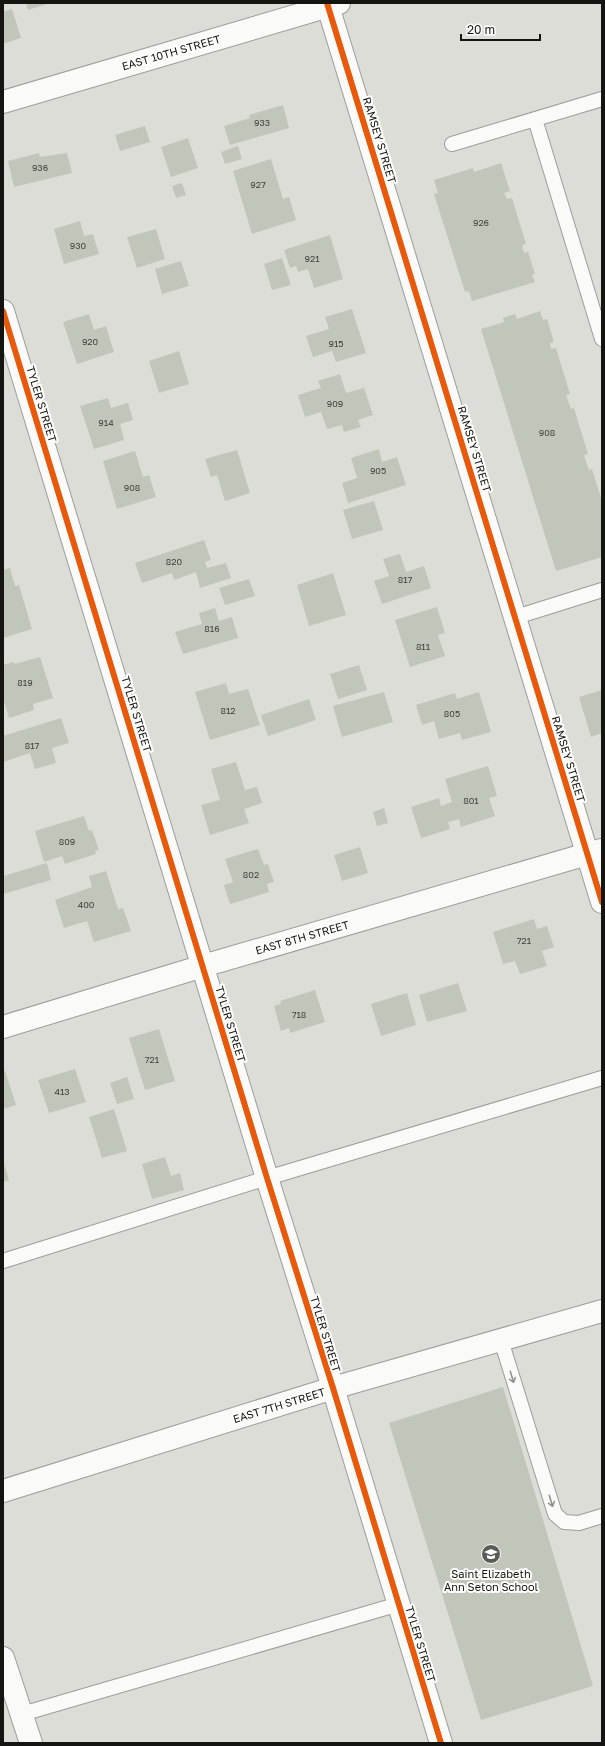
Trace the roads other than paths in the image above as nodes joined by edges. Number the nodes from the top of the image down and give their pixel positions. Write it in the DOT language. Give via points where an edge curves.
graph roads {
  1 [pos="331,4"];
  2 [pos="602,99"];
  3 [pos="3,102"];
  4 [pos="535,119"];
  5 [pos="452,144"];
  6 [pos="3,311"];
  7 [pos="602,339"];
  8 [pos="602,590"];
  9 [pos="516,617"];
  10 [pos="595,852"];
  11 [pos="602,902"];
  12 [pos="203,966"];
  13 [pos="3,1028"];
  14 [pos="602,1078"];
  15 [pos="267,1178"];
  16 [pos="3,1261"];
  17 [pos="602,1311"];
  18 [pos="501,1340"];
  19 [pos="333,1388"];
  20 [pos="3,1491"];
  21 [pos="602,1516"];
  22 [pos="399,1604"];
  23 [pos="3,1658"];
  24 [pos="22,1714"];
  25 [pos="31,1743"];
  26 [pos="441,1743"];
  1 -- 3 [label="street, EAST 10TH STREET"];
  1 -- 9 [label="street, RAMSEY STREET"];
  2 -- 4 [label="lane"];
  4 -- 5 [label="lane"];
  4 -- 7 [label="lane"];
  6 -- 12 [label="street, TYLER STREET"];
  8 -- 9 [label="lane"];
  9 -- 10 [label="street, RAMSEY STREET"];
  10 -- 11 [label="street, RAMSEY STREET"];
  10 -- 12 [label="street, EAST 8TH STREET"];
  12 -- 13 [label="street, EAST 8TH STREET"];
  12 -- 15 [label="street, TYLER STREET"];
  14 -- 15 [label="lane"];
  15 -- 16 [label="lane"];
  15 -- 19 [label="street, TYLER STREET"];
  17 -- 18 [label="street, EAST 7TH STREET"];
  18 -- 19 [label="street, EAST 7TH STREET"];
  18 -- 21 [label="lane, one-way" via="555,1514 564,1522 579,1523"];
  19 -- 20 [label="street, EAST 7TH STREET"];
  19 -- 22 [label="street, TYLER STREET"];
  22 -- 24 [label="lane"];
  22 -- 26 [label="street, TYLER STREET"];
  23 -- 24 [label="street"];
  24 -- 25 [label="street"];
}
